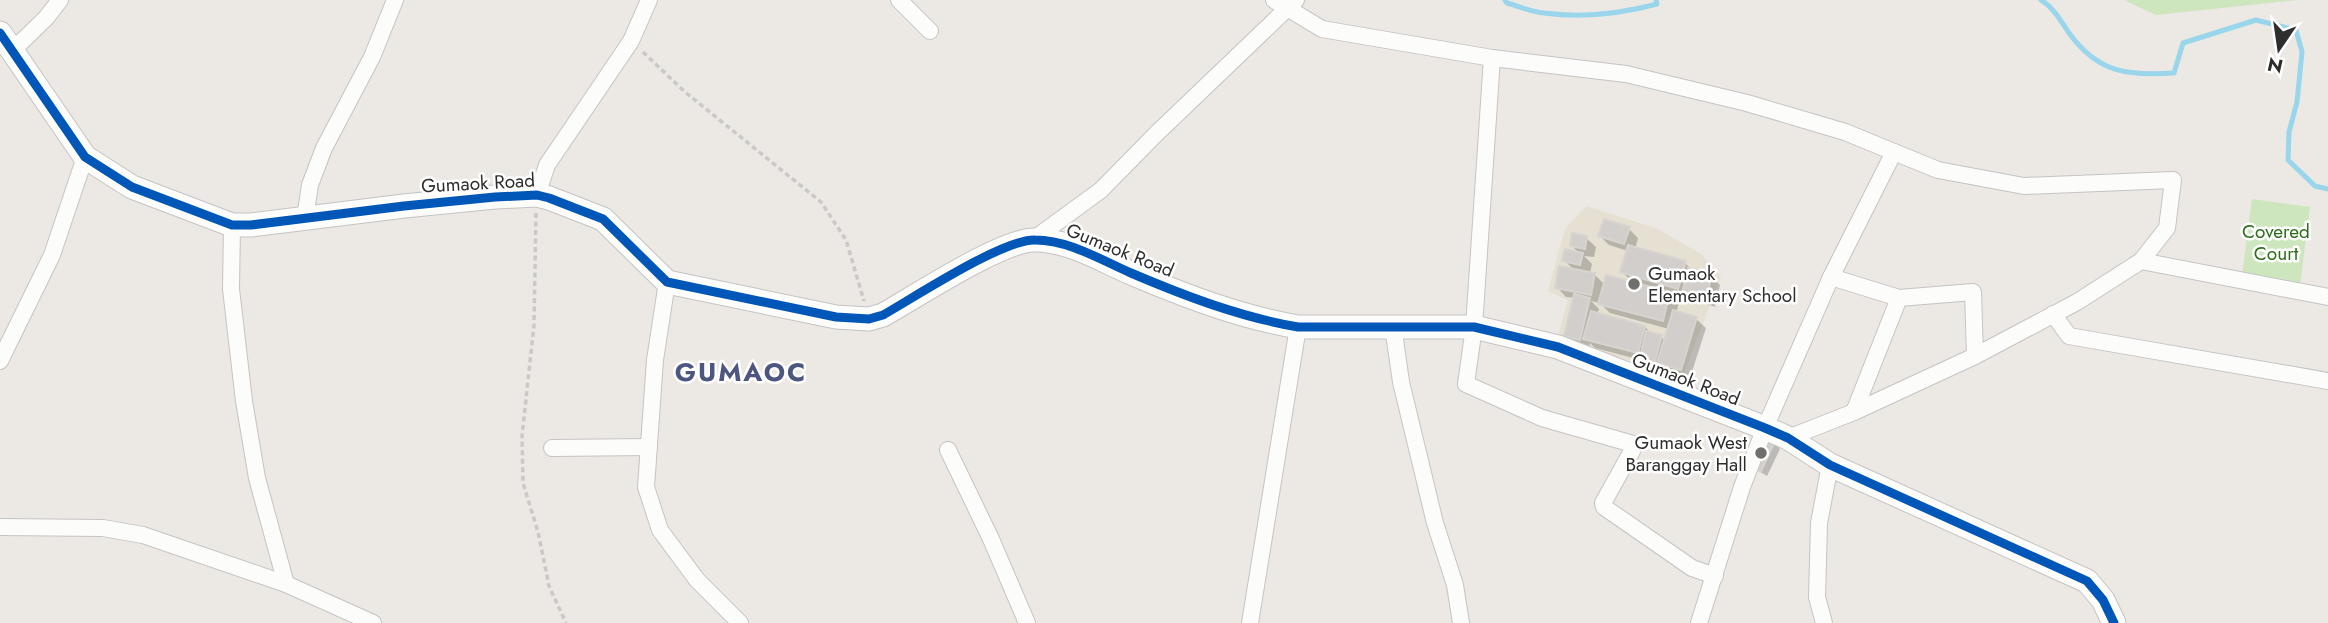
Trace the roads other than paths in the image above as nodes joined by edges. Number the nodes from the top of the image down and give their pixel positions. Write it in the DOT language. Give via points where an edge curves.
graph roads {
  1 [pos="60,0"];
  2 [pos="395,0"];
  3 [pos="649,0"];
  4 [pos="899,0"];
  5 [pos="1286,3"];
  6 [pos="930,31"];
  7 [pos="6,41"];
  8 [pos="1492,58"];
  9 [pos="1894,152"];
  10 [pos="85,157"];
  11 [pos="537,195"];
  12 [pos="305,218"];
  13 [pos="232,225"];
  14 [pos="1034,239"];
  15 [pos="2141,261"];
  16 [pos="1831,277"];
  17 [pos="667,282"];
  18 [pos="2328,297"];
  19 [pos="1899,298"];
  20 [pos="2053,314"];
  21 [pos="1394,326"];
  22 [pos="1298,327"];
  23 [pos="1474,327"];
  24 [pos="1975,356"];
  25 [pos="0,361"];
  26 [pos="2328,381"];
  27 [pos="1854,412"];
  28 [pos="1765,428"];
  29 [pos="1788,438"];
  30 [pos="649,447"];
  31 [pos="552,448"];
  32 [pos="948,450"];
  33 [pos="1830,465"];
  34 [pos="0,527"];
  35 [pos="1715,576"];
  36 [pos="286,584"];
  37 [pos="373,623"];
  38 [pos="740,623"];
  39 [pos="1027,623"];
  40 [pos="1250,623"];
  41 [pos="1461,623"];
  42 [pos="1699,623"];
  43 [pos="1824,623"];
  44 [pos="2114,623"];
  1 -- 7 [label="street" via="46,18"];
  2 -- 12 [label="street" via="372,57 324,148 310,185"];
  3 -- 11 [label="street" via="631,41 547,165"];
  4 -- 6 [label="street"];
  5 -- 8 [label="street" via="1322,29"];
  5 -- 14 [label="street" via="1101,190"];
  7 -- 10 [label="street, Gumaok Road"];
  8 -- 9 [label="street" via="1640,77 1845,132"];
  8 -- 23 [label="street"];
  9 -- 15 [label="street" via="1938,170 2024,186 2173,180 2167,228"];
  9 -- 16 [label="street"];
  10 -- 13 [label="street, Gumaok Road" via="132,187"];
  10 -- 25 [label="street" via="52,255"];
  11 -- 12 [label="street, Gumaok Road"];
  11 -- 17 [label="street, Gumaok Road" via="603,219"];
  12 -- 13 [label="street, Gumaok Road"];
  13 -- 36 [label="street" via="231,289 244,401 257,478"];
  14 -- 17 [label="street, Gumaok Road" via="1001,249 869,319 836,317"];
  14 -- 22 [label="street, Gumaok Road" via="1068,245 1200,301"];
  15 -- 18 [label="street"];
  15 -- 20 [label="street"];
  16 -- 19 [label="street"];
  16 -- 28 [label="street"];
  17 -- 30 [label="street"];
  19 -- 24 [label="street" via="1973,292"];
  19 -- 27 [label="street"];
  20 -- 24 [label="street"];
  20 -- 26 [label="street" via="2069,336"];
  21 -- 22 [label="street, Gumaok Road"];
  21 -- 23 [label="street, Gumaok Road"];
  21 -- 41 [label="street" via="1401,383"];
  22 -- 40 [label="street"];
  23 -- 28 [label="street, Gumaok Road" via="1559,347"];
  23 -- 35 [label="street" via="1466,384 1542,418 1633,444 1604,507 1692,568"];
  24 -- 27 [label="street"];
  27 -- 29 [label="street"];
  28 -- 29 [label="street, Gumaok Road"];
  28 -- 35 [label="street"];
  29 -- 33 [label="street, Gumaok Road"];
  30 -- 31 [label="street"];
  30 -- 38 [label="street" via="646,487 660,530 697,580"];
  32 -- 39 [label="street"];
  33 -- 43 [label="street" via="1819,523 1817,597"];
  33 -- 44 [label="street, Gumaok Road" via="2087,581"];
  34 -- 36 [label="street" via="103,528 143,535"];
  35 -- 42 [label="street"];
  36 -- 37 [label="street"];
}
